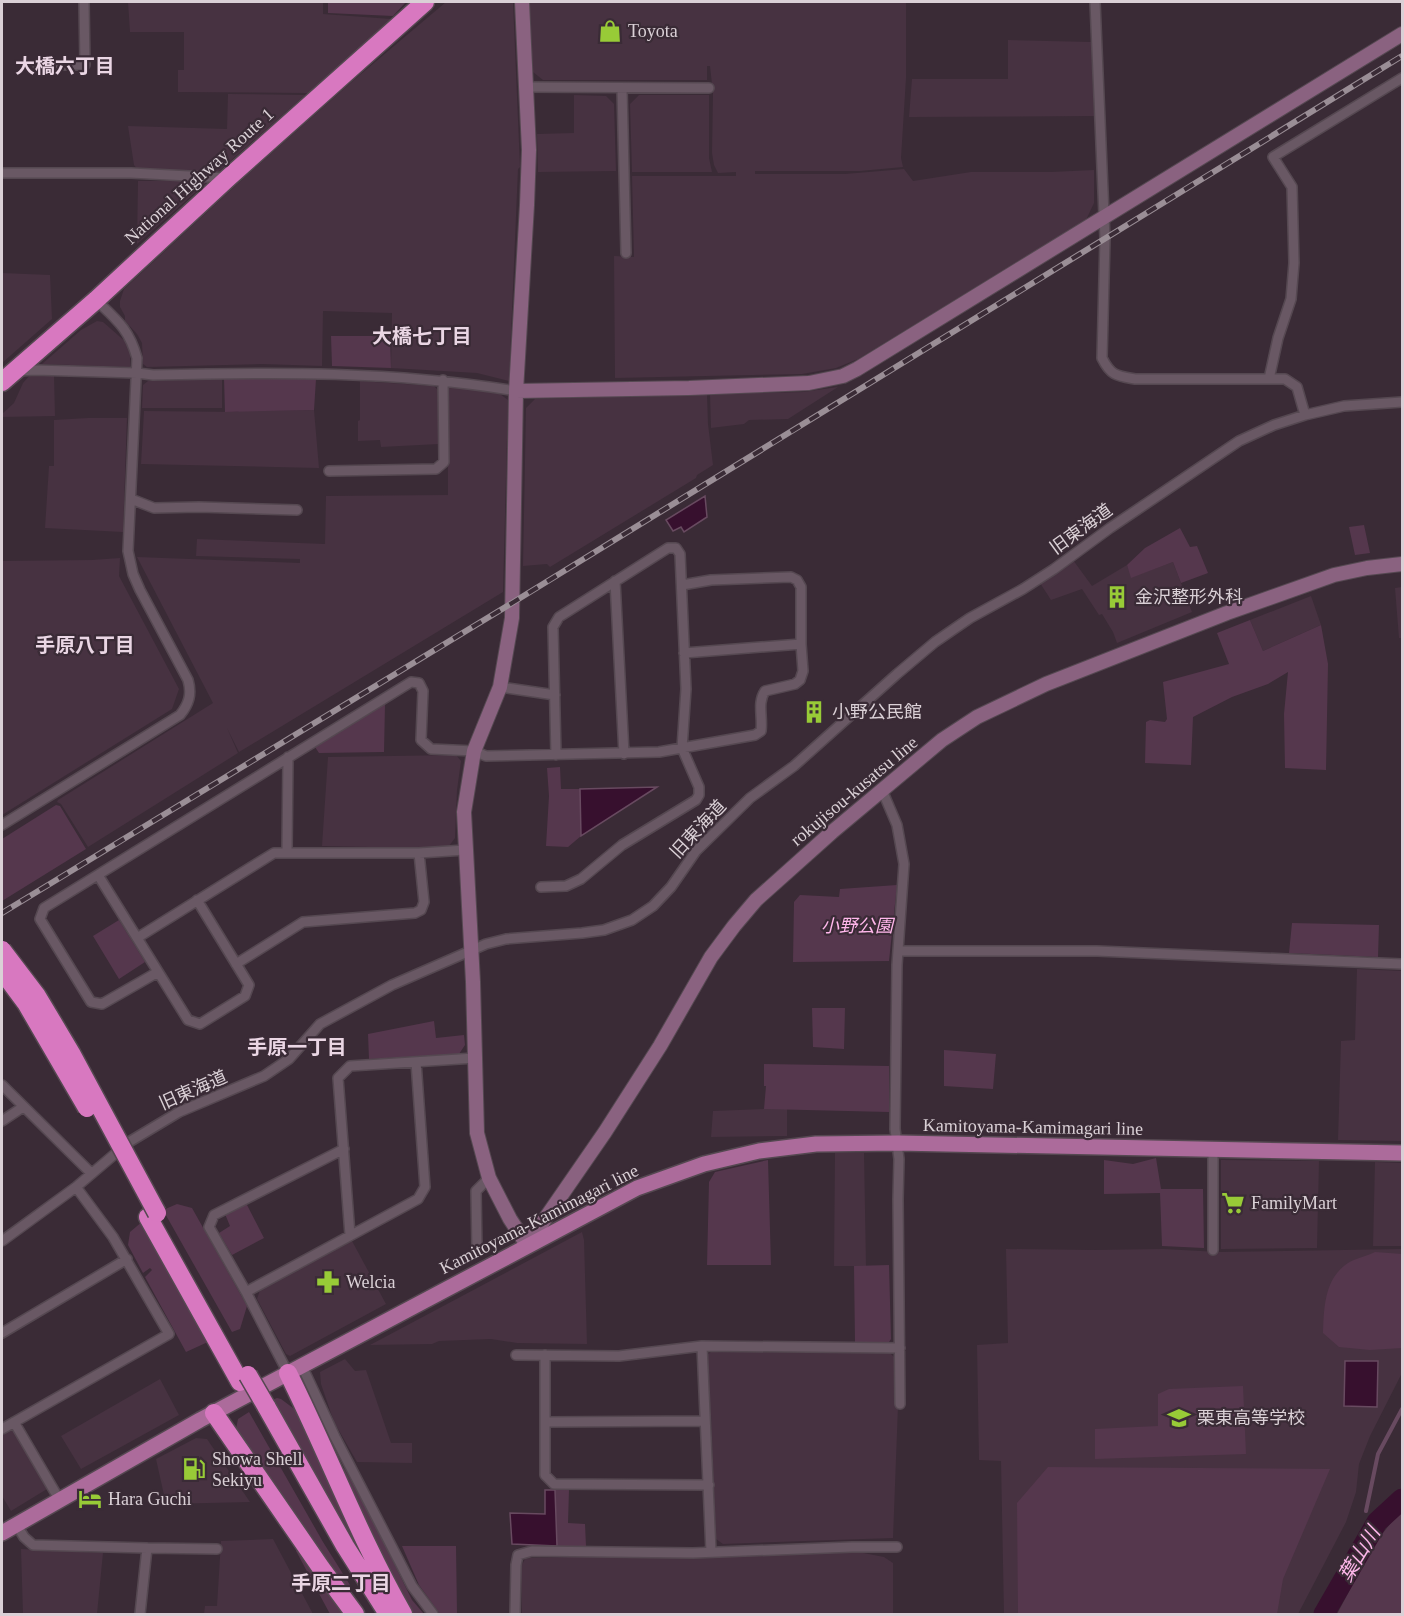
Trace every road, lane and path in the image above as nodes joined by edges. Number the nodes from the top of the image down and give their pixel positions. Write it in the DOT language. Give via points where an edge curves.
graph roads {
  1 [pos="84,2"];
  2 [pos="425,2"];
  3 [pos="522,2"];
  4 [pos="1095,2"];
  5 [pos="1402,34"];
  6 [pos="38,65"];
  7 [pos="1402,78"];
  8 [pos="525,87"];
  9 [pos="709,88"];
  10 [pos="622,89"];
  11 [pos="2,173"];
  12 [pos="228,178"];
  13 [pos="1103,218"];
  14 [pos="626,253"];
  15 [pos="96,300"];
  16 [pos="137,373"];
  17 [pos="6,375"];
  18 [pos="1269,379"];
  19 [pos="443,380"];
  20 [pos="516,391"];
  21 [pos="1402,402"];
  22 [pos="1305,415"];
  23 [pos="329,471"];
  24 [pos="131,500"];
  25 [pos="297,510"];
  26 [pos="1402,564"];
  27 [pos="615,581"];
  28 [pos="682,585"];
  29 [pos="801,644"];
  30 [pos="684,653"];
  31 [pos="500,687"];
  32 [pos="555,695"];
  33 [pos="682,748"];
  34 [pos="474,751"];
  35 [pos="624,754"];
  36 [pos="556,755"];
  37 [pos="288,757"];
  38 [pos="882,790"];
  39 [pos="2,825"];
  40 [pos="465,850"];
  41 [pos="287,852"];
  42 [pos="419,853"];
  43 [pos="98,875"];
  44 [pos="541,887"];
  45 [pos="197,900"];
  46 [pos="137,938"];
  47 [pos="2,950"];
  48 [pos="472,950"];
  49 [pos="898,951"];
  50 [pos="236,964"];
  51 [pos="1402,964"];
  52 [pos="2,971"];
  53 [pos="158,972"];
  54 [pos="475,1058"];
  55 [pos="416,1062"];
  56 [pos="2,1085"];
  57 [pos="23,1107"];
  58 [pos="2,1120"];
  59 [pos="898,1143"];
  60 [pos="344,1149"];
  61 [pos="1213,1150"];
  62 [pos="1402,1153"];
  63 [pos="91,1173"];
  64 [pos="489,1178"];
  65 [pos="76,1187"];
  66 [pos="153,1215"];
  67 [pos="350,1235"];
  68 [pos="2,1241"];
  69 [pos="527,1245"];
  70 [pos="1213,1250"];
  71 [pos="477,1251"];
  72 [pos="126,1259"];
  73 [pos="246,1292"];
  74 [pos="2,1333"];
  75 [pos="702,1346"];
  76 [pos="900,1348"];
  77 [pos="516,1355"];
  78 [pos="545,1355"];
  79 [pos="295,1369"];
  80 [pos="900,1404"];
  81 [pos="262,1410"];
  82 [pos="214,1413"];
  83 [pos="705,1421"];
  84 [pos="14,1422"];
  85 [pos="546,1422"];
  86 [pos="2,1429"];
  87 [pos="709,1485"];
  88 [pos="59,1499"];
  89 [pos="16,1524"];
  90 [pos="2,1533"];
  91 [pos="897,1547"];
  92 [pos="147,1548"];
  93 [pos="217,1549"];
  94 [pos="711,1552"];
  95 [pos="140,1614"];
  96 [pos="355,1614"];
  97 [pos="377,1614"];
  98 [pos="388,1614"];
  99 [pos="403,1614"];
  100 [pos="433,1614"];
  101 [pos="515,1614"];
  1 -- 6 [label="street" via="85,65"];
  2 -- 12 [label="highway, National Highway Route 1"];
  3 -- 8 [label="street"];
  4 -- 13 [label="street"];
  5 -- 13 [label="street"];
  7 -- 18 [label="street" via="1273,157 1292,187 1294,263 1291,299"];
  8 -- 10 [label="street"];
  8 -- 20 [label="street" via="529,150"];
  9 -- 10 [label="street"];
  10 -- 14 [label="street"];
  11 -- 12 [label="street"];
  12 -- 15 [label="highway, National Highway Route 1"];
  13 -- 18 [label="street" via="1102,358 1108,371 1136,379"];
  13 -- 20 [label="street" via="843,376 809,383"];
  15 -- 16 [label="street" via="132,340"];
  15 -- 17 [label="highway, National Highway Route 1"];
  16 -- 17 [label="street" via="35,370"];
  16 -- 19 [label="street" via="258,372"];
  16 -- 24 [label="street"];
  18 -- 22 [label="street" via="1285,379 1298,387"];
  19 -- 20 [label="street"];
  19 -- 23 [label="street" via="444,462 436,469"];
  20 -- 31 [label="street" via="512,618"];
  21 -- 22 [label="street, 旧東海道" via="1344,406"];
  22 -- 48 [label="street, 旧東海道" via="1239,441 1054,569 935,642 812,751 741,806 696,851 665,894 639,915 604,930 506,939"];
  24 -- 25 [label="street" via="154,508"];
  24 -- 39 [label="street" via="128,551 133,574 188,681 190,698 180,715"];
  26 -- 38 [label="street, rokujisou-kusatsu line" via="1334,575 1046,684 977,717 942,740"];
  27 -- 28 [label="street" via="668,548 676,548"];
  27 -- 32 [label="street" via="559,617 553,627"];
  27 -- 35 [label="street"];
  28 -- 29 [label="street" via="791,577 801,587"];
  28 -- 30 [label="street"];
  29 -- 30 [label="street"];
  29 -- 33 [label="street" via="800,680 765,691 760,698 761,731"];
  30 -- 33 [label="street"];
  31 -- 32 [label="street"];
  31 -- 34 [label="street"];
  32 -- 36 [label="street"];
  33 -- 35 [label="street"];
  33 -- 44 [label="street" via="699,787 696,800 622,845 581,879 566,886"];
  34 -- 36 [label="street" via="486,756"];
  34 -- 37 [label="street" via="430,749 422,740 423,691 418,683 411,682"];
  34 -- 40 [label="street" via="464,812"];
  35 -- 36 [label="street"];
  37 -- 41 [label="street"];
  37 -- 43 [label="street"];
  38 -- 49 [label="street" via="897,825 904,864"];
  38 -- 69 [label="street, rokujisou-kusatsu line" via="756,900 734,926 711,957 605,1132"];
  40 -- 42 [label="street"];
  40 -- 48 [label="street"];
  41 -- 42 [label="street"];
  41 -- 45 [label="street" via="274,853"];
  42 -- 50 [label="street" via="424,902 415,913 303,922"];
  43 -- 46 [label="street"];
  43 -- 53 [label="street" via="44,908 40,919 91,1002 102,1004"];
  45 -- 46 [label="street"];
  45 -- 50 [label="street"];
  46 -- 53 [label="street"];
  47 -- 66 [label="highway, bridge" via="43,1005 71,1053"];
  48 -- 54 [label="street"];
  48 -- 63 [label="street, 旧東海道" via="334,1015 320,1024 289,1059 264,1076 179,1112 129,1142"];
  49 -- 51 [label="street" via="1097,951"];
  49 -- 59 [label="street"];
  50 -- 53 [label="street" via="249,985 246,996 200,1024 188,1020"];
  52 -- 66 [label="highway, bridge" via="26,1003"];
  54 -- 55 [label="street"];
  54 -- 64 [label="street" via="477,1133"];
  55 -- 60 [label="street" via="350,1066 338,1078"];
  55 -- 67 [label="street" via="425,1187 418,1200"];
  56 -- 57 [label="street"];
  57 -- 58 [label="street"];
  57 -- 63 [label="street"];
  59 -- 61 [label="main road, Kamitoyama-Kamimagari line"];
  59 -- 69 [label="main road, Kamitoyama-Kamimagari line" via="816,1144 759,1151 704,1164 637,1188"];
  59 -- 76 [label="street"];
  60 -- 67 [label="street"];
  60 -- 73 [label="street" via="214,1215 209,1227"];
  61 -- 62 [label="main road, Kamitoyama-Kamimagari line"];
  61 -- 70 [label="street"];
  63 -- 65 [label="street, 旧東海道"];
  64 -- 69 [label="street"];
  64 -- 71 [label="street" via="476,1191"];
  65 -- 68 [label="street, 旧東海道"];
  65 -- 72 [label="street"];
  66 -- 81 [label="highway, bridge"];
  67 -- 73 [label="street"];
  69 -- 79 [label="main road, Kamitoyama-Kamimagari line"];
  72 -- 74 [label="street"];
  72 -- 84 [label="street" via="169,1334"];
  73 -- 79 [label="street"];
  75 -- 76 [label="street"];
  75 -- 78 [label="street" via="619,1356"];
  75 -- 83 [label="street"];
  76 -- 80 [label="street"];
  77 -- 78 [label="street"];
  78 -- 85 [label="street"];
  79 -- 82 [label="main road, Kamitoyama-Kamimagari line"];
  79 -- 99 [label="highway" via="306,1409 366,1543"];
  79 -- 100 [label="street" via="412,1586"];
  81 -- 97 [label="highway" via="336,1553"];
  81 -- 98 [label="highway"];
  82 -- 88 [label="main road, Kamitoyama-Kamimagari line"];
  82 -- 96 [label="highway"];
  83 -- 85 [label="street"];
  83 -- 87 [label="street"];
  84 -- 86 [label="street"];
  84 -- 88 [label="street"];
  85 -- 87 [label="street" via="545,1475 554,1484"];
  87 -- 94 [label="street"];
  88 -- 89 [label="main road, Kamitoyama-Kamimagari line"];
  89 -- 90 [label="main road, Kamitoyama-Kamimagari line"];
  89 -- 92 [label="street" via="33,1545"];
  91 -- 94 [label="street"];
  92 -- 93 [label="street"];
  92 -- 95 [label="street"];
  94 -- 101 [label="street" via="532,1551 518,1556"];
}
